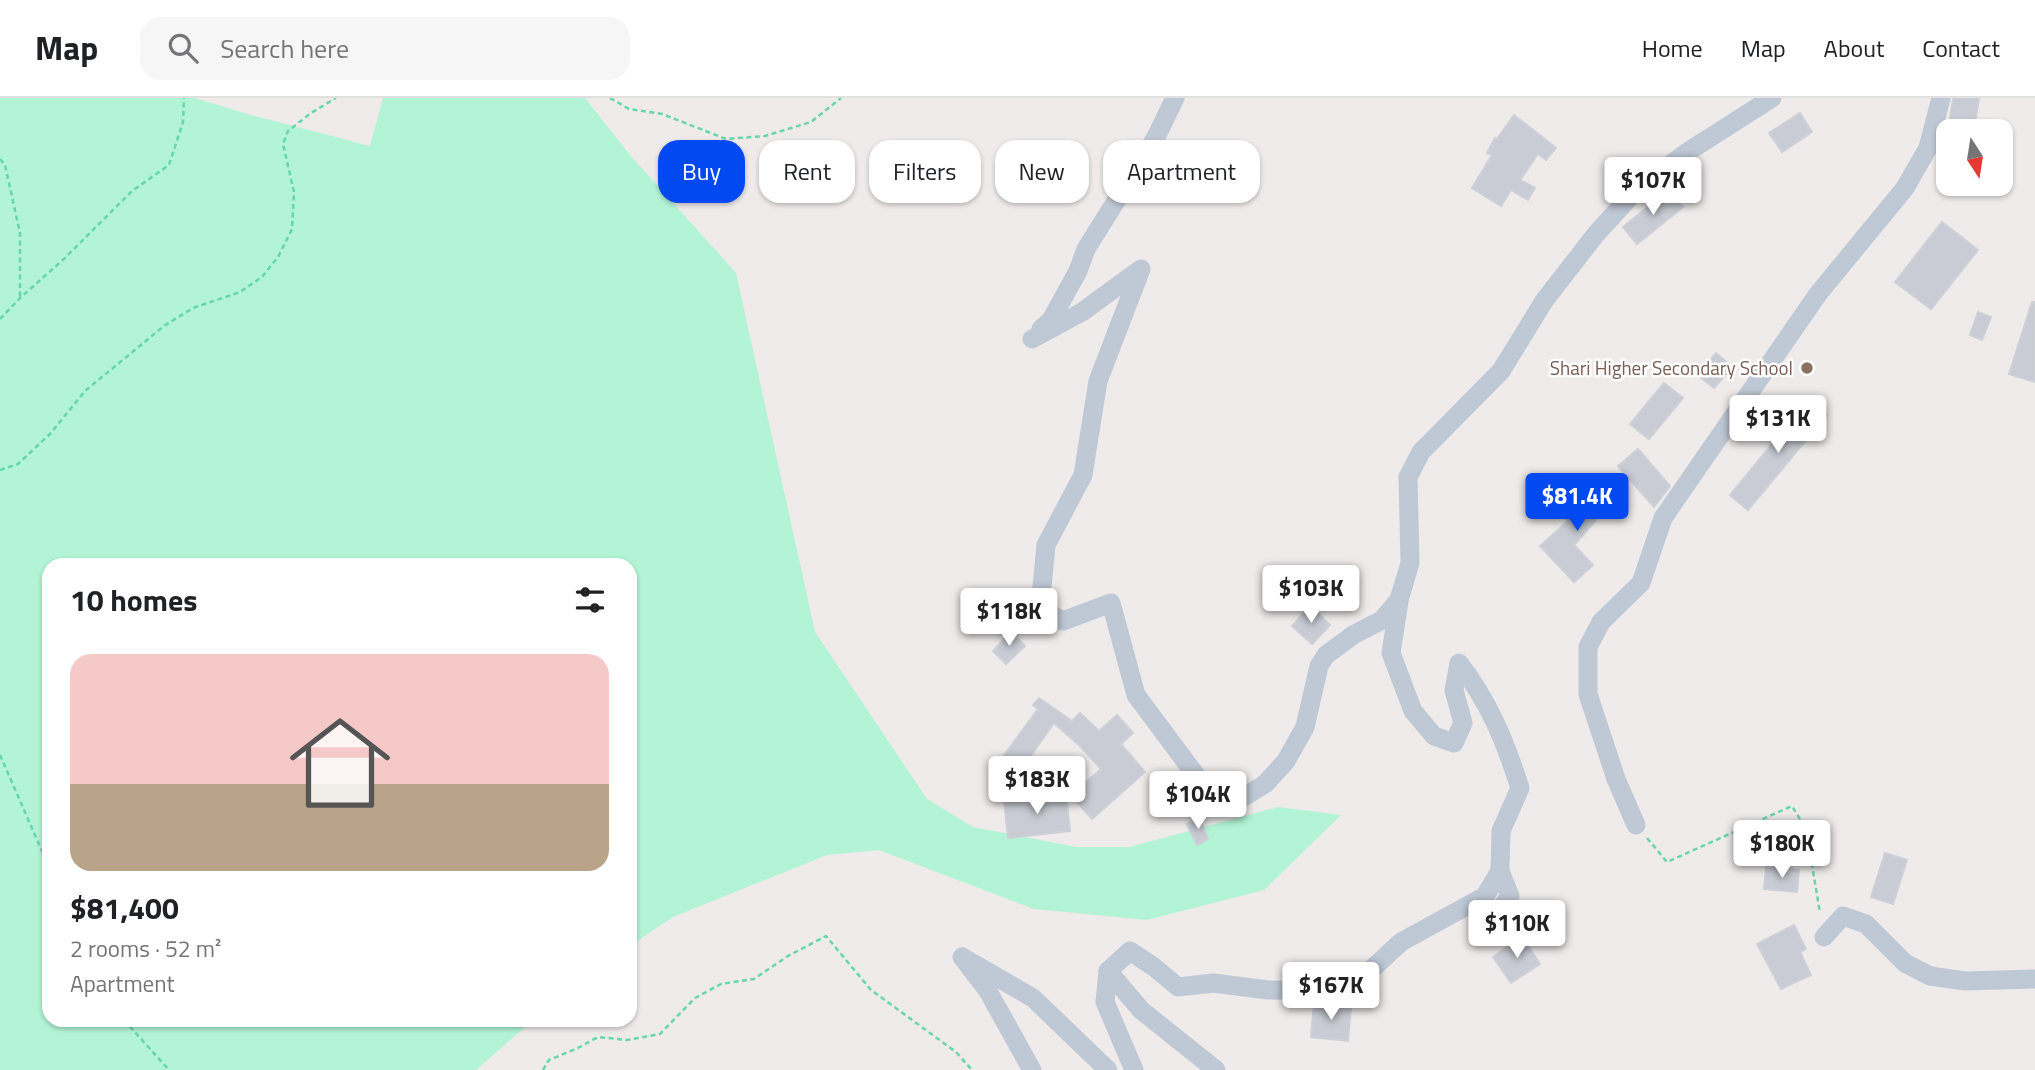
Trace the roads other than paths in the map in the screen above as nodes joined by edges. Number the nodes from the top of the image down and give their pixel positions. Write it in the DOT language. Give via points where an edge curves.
graph roads {
  1 [pos="1175,98"];
  2 [pos="1772,98"];
  3 [pos="1941,98"];
  4 [pos="1399,600"];
  5 [pos="1636,825"];
  6 [pos="1500,871"];
  7 [pos="1485,930"];
  8 [pos="1824,937"];
  9 [pos="1108,971"];
  10 [pos="2035,979"];
  11 [pos="1032,1070"];
  12 [pos="1108,1070"];
  13 [pos="1134,1070"];
  14 [pos="1216,1070"];
  1 -- 4 [label="street" via="1086,249 1051,320 1032,339 1082,312 1140,269 1098,381 1083,475 1046,545 1040,608 1063,621 1111,603 1136,695 1212,797 1237,801 1265,785 1286,761 1305,727 1319,666 1326,655 1382,620"];
  2 -- 4 [label="street" via="1638,188 1544,301 1501,371 1421,452 1408,477 1410,563"];
  3 -- 5 [label="street" via="1928,148 1905,188 1818,294 1663,518 1641,583 1601,622 1588,647 1588,694"];
  4 -- 6 [label="street" via="1391,653 1413,711 1434,736 1454,743 1463,723 1454,690 1459,663 1506,743 1520,788 1501,831"];
  6 -- 7 [label="street" via="1510,896"];
  6 -- 9 [label="street" via="1485,896 1401,942 1344,991 1213,984 1178,987 1130,951"];
  8 -- 10 [label="street" via="1843,916 1866,924 1905,963 1930,976 1965,981"];
  9 -- 13 [label="street" via="1105,1002"];
  9 -- 14 [label="street" via="1141,1010"];
  11 -- 12 [label="street" via="988,991 962,957 1033,998"];
}
